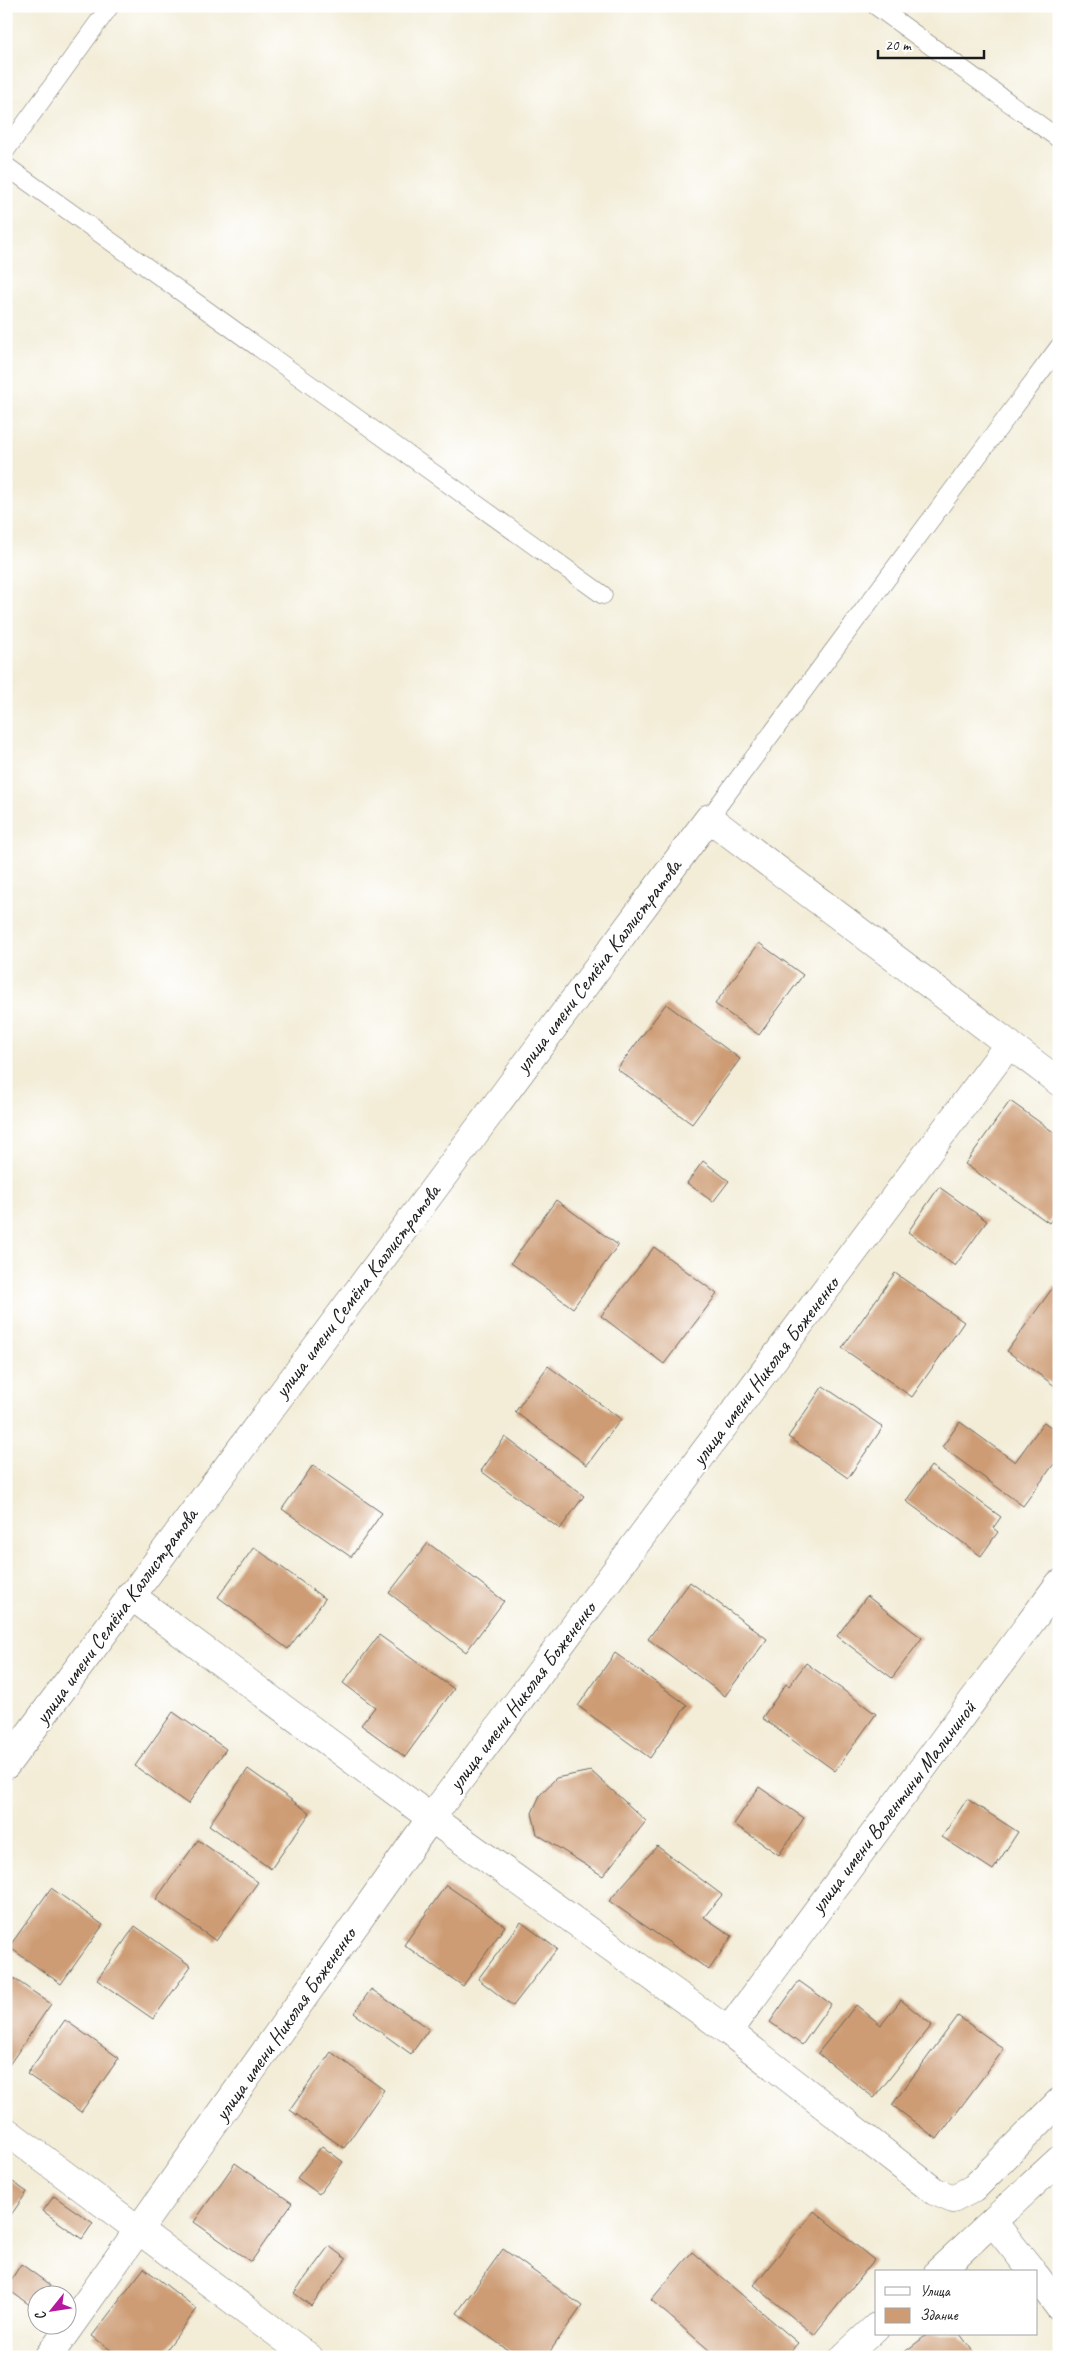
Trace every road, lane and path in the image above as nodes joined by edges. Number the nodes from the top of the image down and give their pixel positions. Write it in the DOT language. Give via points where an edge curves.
graph roads {
  1 [pos="110,6"];
  2 [pos="876,6"];
  3 [pos="1059,139"];
  4 [pos="6,150"];
  5 [pos="6,166"];
  6 [pos="1059,347"];
  7 [pos="603,596"];
  8 [pos="708,818"];
  9 [pos="1009,1044"];
  10 [pos="1059,1082"];
  11 [pos="1059,1584"];
  12 [pos="130,1595"];
  13 [pos="6,1765"];
  14 [pos="431,1818"];
  15 [pos="728,2031"];
  16 [pos="1059,2102"];
  17 [pos="6,2131"];
  18 [pos="1059,2160"];
  19 [pos="993,2222"];
  20 [pos="138,2231"];
  21 [pos="940,2270"];
  22 [pos="1031,2270"];
  23 [pos="1038,2279"];
  24 [pos="1059,2307"];
  25 [pos="875,2328"];
  26 [pos="48,2357"];
  27 [pos="309,2357"];
  28 [pos="844,2357"];
  1 -- 4 [label="lane"];
  2 -- 3 [label="lane"];
  5 -- 7 [label="lane"];
  6 -- 8 [label="lane"];
  8 -- 9 [label="street"];
  8 -- 12 [label="street, улица имени Семёна Каллистратова"];
  9 -- 10 [label="street"];
  9 -- 14 [label="street, улица имени Николая Божененко"];
  11 -- 15 [label="street, улица имени Валентины Малининой"];
  12 -- 13 [label="street, улица имени Семёна Каллистратова"];
  12 -- 14 [label="street"];
  14 -- 15 [label="street"];
  14 -- 20 [label="street, улица имени Николая Божененко"];
  15 -- 16 [label="street" via="934,2191 953,2199 974,2188"];
  17 -- 20 [label="street"];
  18 -- 19 [label="street"];
  19 -- 21 [label="street"];
  19 -- 22 [label="street"];
  20 -- 26 [label="street, улица имени Николая Божененко"];
  20 -- 27 [label="street"];
  23 -- 24 [label="street"];
  25 -- 28 [label="street"];
}
